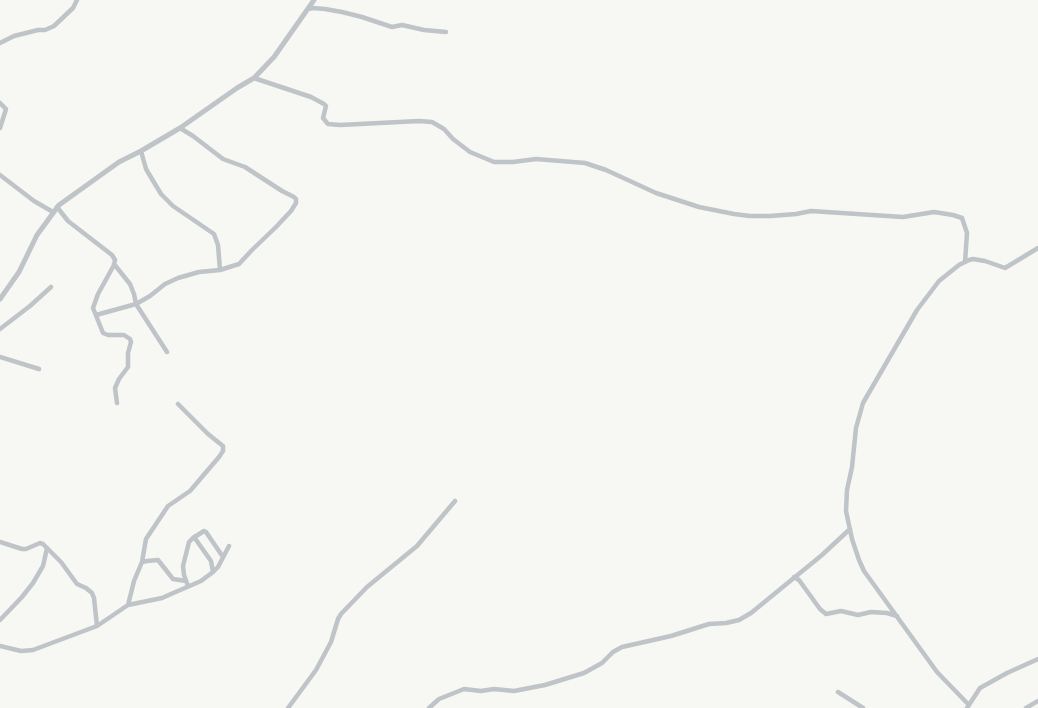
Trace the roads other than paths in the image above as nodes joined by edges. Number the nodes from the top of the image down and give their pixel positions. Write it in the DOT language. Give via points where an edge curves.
graph roads {
  1 [pos="77,0"];
  2 [pos="314,0"];
  3 [pos="308,9"];
  4 [pos="446,32"];
  5 [pos="0,43"];
  6 [pos="254,78"];
  7 [pos="0,104"];
  8 [pos="0,128"];
  9 [pos="180,128"];
  10 [pos="141,151"];
  11 [pos="0,175"];
  12 [pos="55,209"];
  13 [pos="1038,248"];
  14 [pos="965,262"];
  15 [pos="114,264"];
  16 [pos="220,270"];
  17 [pos="51,287"];
  18 [pos="0,299"];
  19 [pos="136,304"];
  20 [pos="96,315"];
  21 [pos="0,329"];
  22 [pos="167,352"];
  23 [pos="0,357"];
  24 [pos="39,369"];
  25 [pos="117,403"];
  26 [pos="178,404"];
  27 [pos="455,501"];
  28 [pos="850,529"];
  29 [pos="194,537"];
  30 [pos="0,542"];
  31 [pos="229,546"];
  32 [pos="47,548"];
  33 [pos="223,557"];
  34 [pos="142,562"];
  35 [pos="213,572"];
  36 [pos="794,577"];
  37 [pos="187,584"];
  38 [pos="128,605"];
  39 [pos="897,616"];
  40 [pos="0,620"];
  41 [pos="97,626"];
  42 [pos="0,646"];
  43 [pos="1038,659"];
  44 [pos="838,692"];
  45 [pos="1038,701"];
  46 [pos="968,707"];
  47 [pos="288,708"];
  48 [pos="429,708"];
  49 [pos="863,708"];
  50 [pos="1026,708"];
  1 -- 5 [label="street" via="54,26"];
  2 -- 3 [label="street"];
  3 -- 4 [label="street" via="342,12 392,27"];
  3 -- 6 [label="street"];
  6 -- 9 [label="street"];
  6 -- 14 [label="street" via="324,104 323,118 328,123 429,121 470,152 494,162 536,159 585,163 668,197 734,214 770,216 811,211 903,217 934,212 953,215 962,218 967,233"];
  7 -- 8 [label="street" via="6,109"];
  9 -- 10 [label="street"];
  9 -- 16 [label="street" via="222,159 245,167 297,201 291,212 239,264"];
  10 -- 12 [label="street" via="119,162"];
  10 -- 16 [label="street" via="153,182 168,201 214,234"];
  11 -- 12 [label="street" via="34,201"];
  12 -- 15 [label="street" via="112,255"];
  12 -- 18 [label="street"];
  13 -- 14 [label="street" via="1005,267 973,259"];
  14 -- 28 [label="street" via="939,281 925,298 863,403 847,490"];
  15 -- 19 [label="street" via="130,284"];
  15 -- 20 [label="street" via="94,304"];
  16 -- 19 [label="street" via="178,278"];
  17 -- 21 [label="street"];
  19 -- 20 [label="street"];
  19 -- 22 [label="street"];
  20 -- 25 [label="street" via="103,333 124,335 131,342 126,370 115,388"];
  23 -- 24 [label="street"];
  26 -- 34 [label="street" via="224,450 190,491 168,506 146,539"];
  27 -- 47 [label="street" via="417,546 367,586 341,614 316,670"];
  28 -- 36 [label="street"];
  28 -- 39 [label="street" via="864,570"];
  29 -- 33 [label="street" via="206,532"];
  29 -- 35 [label="street"];
  29 -- 37 [label="street" via="184,561"];
  30 -- 32 [label="street" via="22,549 40,543"];
  31 -- 33 [label="street"];
  32 -- 40 [label="street" via="33,583"];
  32 -- 41 [label="street" via="77,584 92,593"];
  33 -- 35 [label="street"];
  34 -- 37 [label="street" via="158,560 173,579"];
  34 -- 38 [label="street"];
  35 -- 37 [label="street" via="201,581"];
  36 -- 39 [label="street" via="826,614 842,611"];
  36 -- 48 [label="street" via="751,613 735,621 622,647 584,673 545,686 514,691 467,688 439,699"];
  37 -- 38 [label="street" via="162,598"];
  38 -- 41 [label="street"];
  39 -- 46 [label="street"];
  41 -- 42 [label="street" via="33,650"];
  43 -- 46 [label="street" via="980,688"];
  44 -- 49 [label="street"];
  45 -- 50 [label="street"];
}
